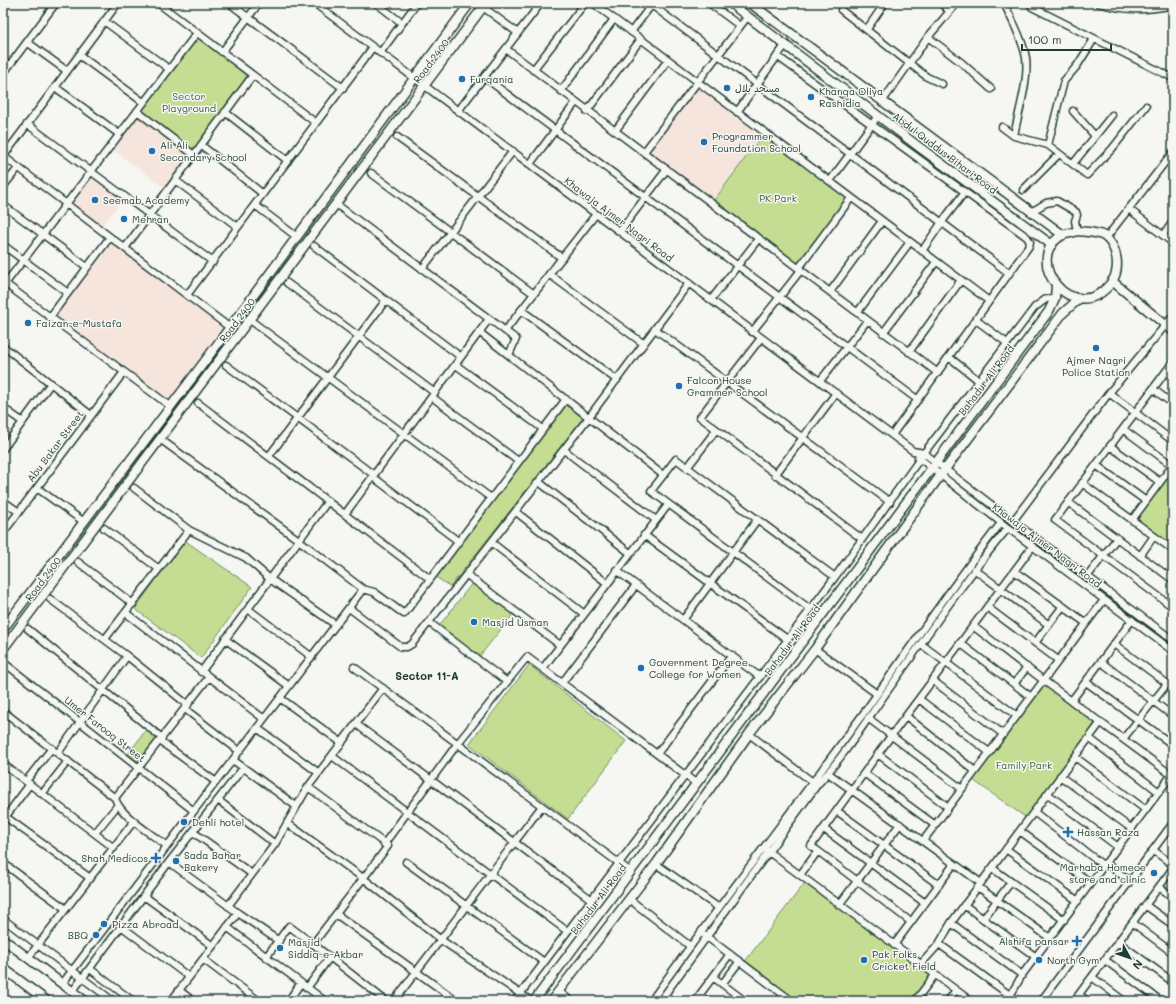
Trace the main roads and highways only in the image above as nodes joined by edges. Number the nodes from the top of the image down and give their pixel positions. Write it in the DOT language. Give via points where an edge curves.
graph roads {
  1 [pos="730,3"];
  2 [pos="750,3"];
  3 [pos="468,4"];
  4 [pos="485,5"];
  5 [pos="1063,235"];
  6 [pos="1052,245"];
  7 [pos="1112,281"];
  8 [pos="1056,286"];
  9 [pos="1080,298"];
  10 [pos="1173,331"];
  11 [pos="205,361"];
  12 [pos="214,367"];
  13 [pos="3,629"];
  14 [pos="3,649"];
  15 [pos="658,836"];
  16 [pos="669,845"];
  17 [pos="3,939"];
  18 [pos="3,968"];
  19 [pos="47,1001"];
  20 [pos="85,1001"];
  21 [pos="534,1001"];
  22 [pos="551,1001"];
  1 -- 6 [label="main road, Abdul Quddus Bihari Road"];
  2 -- 5 [label="main road, Abdul Quddus Bihari Road"];
  3 -- 11 [label="main road, Road 2400" via="416,79"];
  4 -- 12 [label="main road, Road 2400"];
  5 -- 6 [label="main road"];
  5 -- 7 [label="main road" via="1077,231 1104,236 1112,245 1116,256 1117,269"];
  6 -- 8 [label="main road" via="1047,260 1048,273"];
  7 -- 9 [label="main road" via="1104,291 1093,297"];
  7 -- 10 [label="main road"];
  8 -- 9 [label="main road" via="1061,292 1073,298"];
  8 -- 15 [label="main road, Bahadur Ali Road" via="1050,311"];
  9 -- 16 [label="main road" via="1063,313 940,476"];
  11 -- 12 [label="main road"];
  11 -- 13 [label="main road, Road 2400"];
  12 -- 14 [label="main road, Road 2400"];
  15 -- 16 [label="main road"];
  15 -- 21 [label="main road, Bahadur Ali Road"];
  16 -- 22 [label="main road"];
  17 -- 20 [label="main road"];
  18 -- 19 [label="main road"];
}
